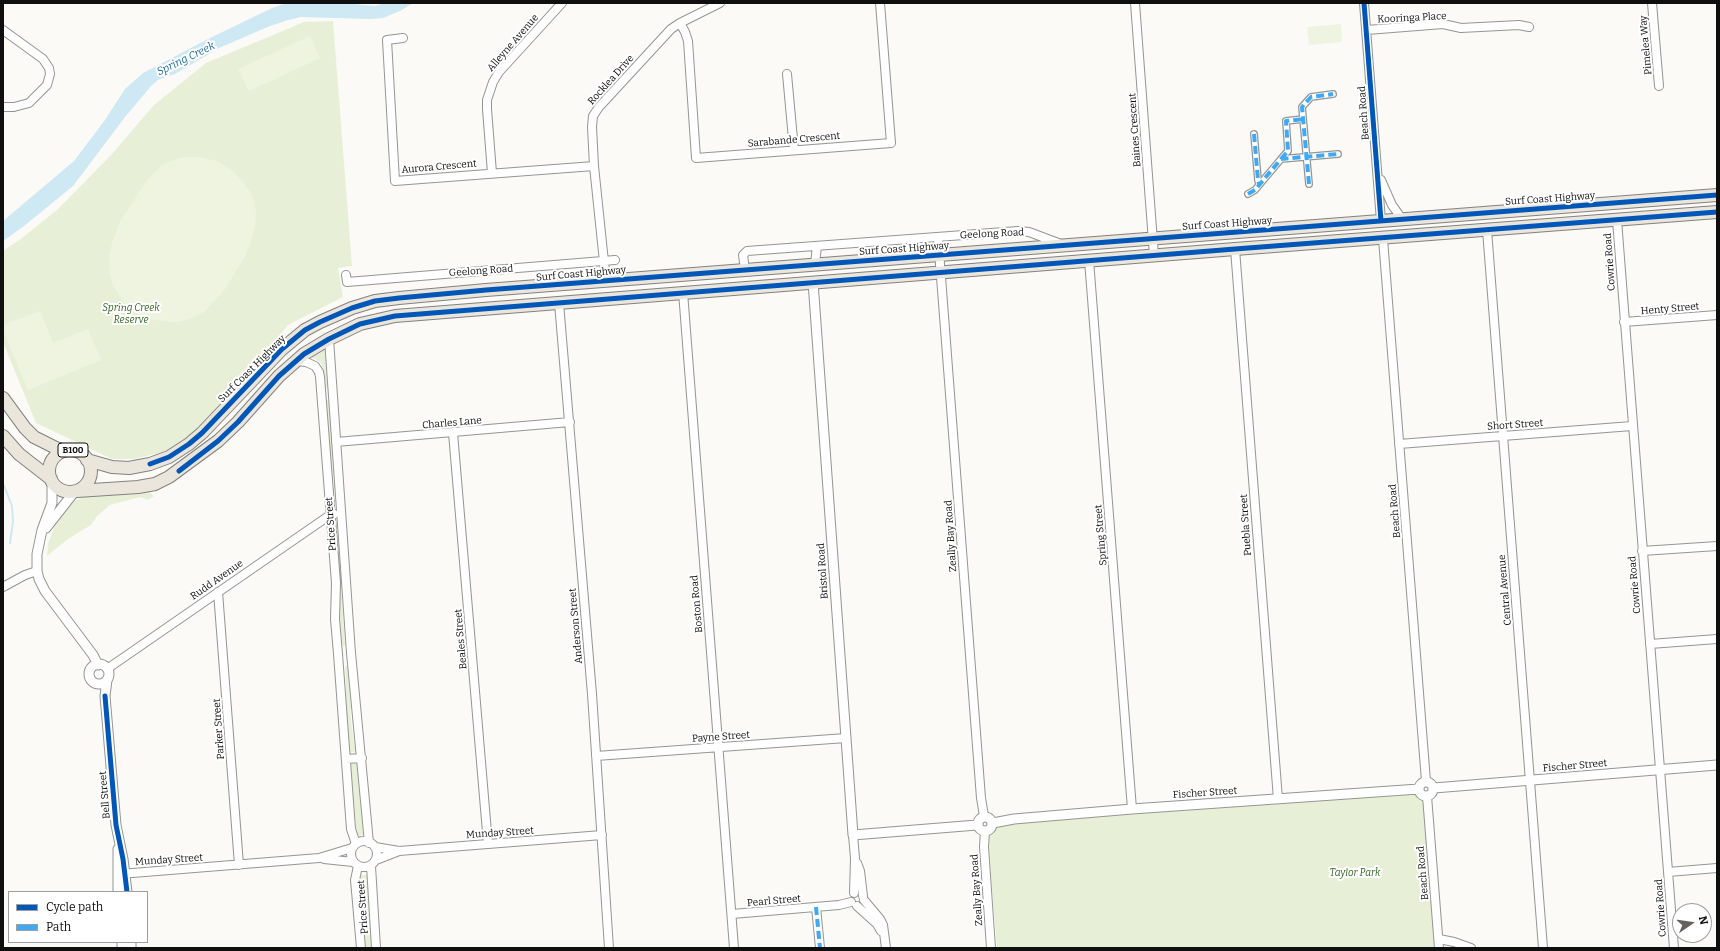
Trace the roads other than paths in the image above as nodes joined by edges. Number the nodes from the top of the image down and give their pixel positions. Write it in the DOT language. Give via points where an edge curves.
graph roads {
  1 [pos="562,3"];
  2 [pos="720,3"];
  3 [pos="880,3"];
  4 [pos="1135,3"];
  5 [pos="1364,3"];
  6 [pos="1652,3"];
  7 [pos="680,23"];
  8 [pos="1529,27"];
  9 [pos="3,30"];
  10 [pos="1367,30"];
  11 [pos="403,38"];
  12 [pos="787,74"];
  13 [pos="1659,86"];
  14 [pos="1333,94"];
  15 [pos="3,107"];
  16 [pos="1303,119"];
  17 [pos="1254,134"];
  18 [pos="794,150"];
  19 [pos="1338,154"];
  20 [pos="1307,156"];
  21 [pos="1281,159"];
  22 [pos="1376,159"];
  23 [pos="594,166"];
  24 [pos="492,173"];
  25 [pos="1259,184"];
  26 [pos="1310,184"];
  27 [pos="1248,194"];
  28 [pos="1717,195"];
  29 [pos="1717,212"];
  30 [pos="1402,220"];
  31 [pos="1616,220"];
  32 [pos="1381,221"];
  33 [pos="1487,230"];
  34 [pos="938,238"];
  35 [pos="1153,239"];
  36 [pos="1383,239"];
  37 [pos="817,246"];
  38 [pos="1068,246"];
  39 [pos="1235,249"];
  40 [pos="939,255"];
  41 [pos="1154,255"];
  42 [pos="615,260"];
  43 [pos="1089,260"];
  44 [pos="604,262"];
  45 [pos="815,264"];
  46 [pos="744,270"];
  47 [pos="940,272"];
  48 [pos="347,281"];
  49 [pos="606,281"];
  50 [pos="814,282"];
  51 [pos="557,285"];
  52 [pos="683,292"];
  53 [pos="610,298"];
  54 [pos="559,303"];
  55 [pos="1717,315"];
  56 [pos="1624,322"];
  57 [pos="329,339"];
  58 [pos="296,361"];
  59 [pos="332,394"];
  60 [pos="322,396"];
  61 [pos="3,398"];
  62 [pos="570,422"];
  63 [pos="1632,426"];
  64 [pos="453,433"];
  65 [pos="3,436"];
  66 [pos="1502,436"];
  67 [pos="336,442"];
  68 [pos="1399,444"];
  69 [pos="62,451"];
  70 [pos="88,460"];
  71 [pos="51,481"];
  72 [pos="76,491"];
  73 [pos="341,513"];
  74 [pos="330,514"];
  75 [pos="40,538"];
  76 [pos="1717,546"];
  77 [pos="1642,551"];
  78 [pos="37,571"];
  79 [pos="3,587"];
  80 [pos="218,592"];
  81 [pos="1717,639"];
  82 [pos="1650,644"];
  83 [pos="351,653"];
  84 [pos="338,654"];
  85 [pos="98,665"];
  86 [pos="107,669"];
  87 [pos="107,680"];
  88 [pos="93,683"];
  89 [pos="105,696"];
  90 [pos="846,738"];
  91 [pos="719,748"];
  92 [pos="596,756"];
  93 [pos="362,758"];
  94 [pos="346,759"];
  95 [pos="1717,765"];
  96 [pos="1660,770"];
  97 [pos="1530,780"];
  98 [pos="1426,781"];
  99 [pos="1434,788"];
  100 [pos="1419,789"];
  101 [pos="1427,796"];
  102 [pos="1278,799"];
  103 [pos="1132,809"];
  104 [pos="984,816"];
  105 [pos="992,823"];
  106 [pos="978,825"];
  107 [pos="985,831"];
  108 [pos="602,835"];
  109 [pos="853,835"];
  110 [pos="488,844"];
  111 [pos="372,845"];
  112 [pos="354,846"];
  113 [pos="399,851"];
  114 [pos="319,858"];
  115 [pos="855,858"];
  116 [pos="373,863"];
  117 [pos="355,864"];
  118 [pos="239,865"];
  119 [pos="1717,868"];
  120 [pos="1668,872"];
  121 [pos="121,874"];
  122 [pos="118,891"];
  123 [pos="127,891"];
  124 [pos="854,893"];
  125 [pos="864,898"];
  126 [pos="854,904"];
  127 [pos="816,907"];
  128 [pos="732,914"];
  129 [pos="1438,939"];
  130 [pos="885,946"];
  131 [pos="361,948"];
  132 [pos="376,948"];
  133 [pos="609,948"];
  134 [pos="734,948"];
  135 [pos="820,948"];
  136 [pos="990,948"];
  137 [pos="1439,948"];
  138 [pos="1471,948"];
  139 [pos="1543,948"];
  140 [pos="1674,948"];
  1 -- 24 [label="street, Alleyne Avenue" via="499,72 493,82 487,100"];
  2 -- 7 [label="street, Rocklea Drive"];
  3 -- 18 [label="street, Sarabande Crescent" via="891,143"];
  4 -- 35 [label="street, Baines Crescent"];
  5 -- 10 [label="street, Beach Road"];
  6 -- 13 [label="street, Pimelea Way"];
  7 -- 18 [label="street, Sarabande Crescent" via="688,41 696,158"];
  7 -- 23 [label="street, Rocklea Drive" via="664,36 595,111 592,122"];
  8 -- 10 [label="street, Kooringa Place" via="1520,24 1461,28 1443,24"];
  9 -- 15 [label="street" via="43,59 50,74 47,85 34,100 24,105"];
  10 -- 22 [label="street, Beach Road"];
  11 -- 24 [label="street, Aurora Crescent" via="387,40 395,181"];
  12 -- 18 [label="street"];
  14 -- 16 [label="street" via="1311,97 1302,107"];
  16 -- 20 [label="street"];
  16 -- 21 [label="street" via="1286,121 1288,151"];
  17 -- 25 [label="street"];
  19 -- 20 [label="street"];
  20 -- 21 [label="street"];
  20 -- 26 [label="street"];
  21 -- 25 [label="street"];
  22 -- 30 [label="street, Beach Road" via="1386,193"];
  22 -- 32 [label="street, Beach Road"];
  23 -- 24 [label="street, Aurora Crescent"];
  23 -- 44 [label="street, Rocklea Drive"];
  25 -- 27 [label="street"];
  28 -- 30 [label="main road, Surf Coast Highway / B100"];
  29 -- 31 [label="main road"];
  30 -- 32 [label="main road, Surf Coast Highway / B100"];
  31 -- 33 [label="main road"];
  31 -- 56 [label="street, Cowrie Road"];
  32 -- 35 [label="main road, Surf Coast Highway / B100"];
  32 -- 36 [label="main road"];
  33 -- 36 [label="main road"];
  33 -- 66 [label="street, Central Avenue"];
  34 -- 37 [label="street, Geelong Road"];
  34 -- 38 [label="street, Geelong Road" via="1018,231 1029,232"];
  34 -- 40 [label="street"];
  35 -- 38 [label="main road, Surf Coast Highway / B100"];
  35 -- 41 [label="street, Baines Crescent"];
  36 -- 39 [label="main road"];
  36 -- 68 [label="street, Beach Road"];
  37 -- 45 [label="street"];
  37 -- 46 [label="street, Geelong Road" via="747,251 743,255"];
  38 -- 40 [label="main road, Surf Coast Highway / B100"];
  39 -- 41 [label="main road"];
  39 -- 102 [label="street, Puebla Street"];
  40 -- 45 [label="main road, Surf Coast Highway / B100"];
  40 -- 47 [label="street, Zeally Bay Road"];
  41 -- 43 [label="main road"];
  42 -- 44 [label="street, Geelong Road"];
  43 -- 47 [label="main road"];
  43 -- 103 [label="street, Spring Street"];
  44 -- 48 [label="street, Geelong Road"];
  44 -- 49 [label="street, Rocklea Drive"];
  45 -- 46 [label="main road, Surf Coast Highway / B100"];
  45 -- 50 [label="main road"];
  46 -- 49 [label="main road, Surf Coast Highway / B100"];
  47 -- 50 [label="main road"];
  47 -- 104 [label="street, Zeally Bay Road"];
  49 -- 51 [label="main road, Surf Coast Highway / B100"];
  49 -- 53 [label="main road"];
  50 -- 52 [label="main road"];
  50 -- 90 [label="street, Bristol Road"];
  51 -- 54 [label="main road"];
  51 -- 70 [label="main road, Surf Coast Highway / B100" via="399,298 375,301 352,308 305,330 284,348 202,433 169,457 129,468 106,466"];
  52 -- 53 [label="main road"];
  52 -- 91 [label="street, Boston Road"];
  53 -- 54 [label="main road"];
  54 -- 57 [label="main road" via="395,316 360,324"];
  54 -- 62 [label="street, Anderson Street"];
  55 -- 56 [label="street, Henty Street"];
  56 -- 63 [label="street, Cowrie Road"];
  57 -- 58 [label="main road"];
  57 -- 59 [label="street, Price Street"];
  58 -- 60 [label="street, Price Street" via="306,362 317,368"];
  58 -- 72 [label="main road" via="218,441 169,477 155,484 138,487"];
  59 -- 60 [label="street"];
  59 -- 67 [label="street, Price Street"];
  60 -- 74 [label="street, Price Street"];
  61 -- 69 [label="main road, B100" via="34,437"];
  62 -- 64 [label="street, Charles Lane"];
  62 -- 92 [label="street, Anderson Street"];
  63 -- 66 [label="street, Short Street"];
  63 -- 77 [label="street, Cowrie Road"];
  64 -- 67 [label="street, Charles Lane"];
  64 -- 110 [label="street, Beales Street"];
  65 -- 71 [label="main road" via="19,454"];
  66 -- 68 [label="street, Short Street"];
  66 -- 97 [label="street, Central Avenue"];
  67 -- 73 [label="street, Price Street"];
  68 -- 98 [label="street, Beach Road"];
  69 -- 70 [label="main road, B100" via="77,451"];
  69 -- 71 [label="main road, B100" via="50,463"];
  70 -- 72 [label="main road, B100" via="90,478 87,484"];
  71 -- 72 [label="main road" via="61,490"];
  71 -- 75 [label="street" via="52,503"];
  72 -- 75 [label="street"];
  73 -- 74 [label="street, Rudd Avenue"];
  73 -- 83 [label="street, Price Street"];
  74 -- 80 [label="street, Rudd Avenue"];
  74 -- 84 [label="street, Price Street" via="336,583 335,619"];
  75 -- 78 [label="street"];
  76 -- 77 [label="street"];
  77 -- 82 [label="street, Cowrie Road"];
  78 -- 79 [label="street"];
  78 -- 85 [label="street" via="46,591"];
  80 -- 86 [label="street, Rudd Avenue"];
  80 -- 118 [label="street, Parker Street"];
  81 -- 82 [label="street"];
  82 -- 96 [label="street, Cowrie Road"];
  83 -- 84 [label="street"];
  83 -- 93 [label="street, Price Street"];
  84 -- 94 [label="street, Price Street"];
  85 -- 86 [label="street"];
  85 -- 88 [label="street" via="90,671"];
  86 -- 87 [label="street, Bell Street"];
  87 -- 88 [label="street" via="100,684"];
  87 -- 89 [label="street, Bell Street"];
  88 -- 89 [label="street"];
  89 -- 121 [label="street, Bell Street"];
  90 -- 91 [label="street, Payne Street"];
  90 -- 109 [label="street, Bristol Road"];
  91 -- 92 [label="street, Payne Street"];
  91 -- 128 [label="street, Boston Road"];
  92 -- 108 [label="street, Anderson Street"];
  93 -- 94 [label="street"];
  93 -- 111 [label="street, Price Street"];
  94 -- 112 [label="street, Price Street"];
  95 -- 96 [label="street, Fischer Street"];
  96 -- 97 [label="street, Fischer Street"];
  96 -- 120 [label="street, Cowrie Road"];
  97 -- 99 [label="street, Fischer Street"];
  97 -- 139 [label="street, Central Avenue"];
  98 -- 99 [label="street"];
  98 -- 100 [label="street" via="1420,783"];
  99 -- 101 [label="street" via="1432,794"];
  100 -- 101 [label="street" via="1421,794"];
  100 -- 102 [label="street, Fischer Street"];
  101 -- 129 [label="street, Beach Road"];
  102 -- 103 [label="street, Fischer Street"];
  103 -- 105 [label="street, Fischer Street"];
  104 -- 105 [label="street" via="989,817"];
  104 -- 106 [label="street" via="980,818"];
  105 -- 107 [label="street" via="990,829"];
  106 -- 107 [label="street"];
  106 -- 109 [label="street"];
  107 -- 136 [label="street, Zeally Bay Road"];
  108 -- 110 [label="street, Munday Street"];
  108 -- 133 [label="street, Anderson Street"];
  109 -- 115 [label="street, Bristol Road"];
  110 -- 113 [label="street, Munday Street"];
  111 -- 112 [label="street" via="363,841"];
  111 -- 113 [label="street, Munday Street"];
  111 -- 116 [label="street, Price Street" via="377,855"];
  112 -- 114 [label="street, Munday Street"];
  112 -- 117 [label="street, Price Street" via="351,855"];
  113 -- 116 [label="street, Munday Street"];
  114 -- 117 [label="street, Munday Street"];
  114 -- 118 [label="street, Munday Street"];
  115 -- 124 [label="street, Bristol Road"];
  115 -- 125 [label="street, Bristol Road" via="860,871"];
  116 -- 117 [label="street, Price Street" via="362,867"];
  116 -- 132 [label="street, Price Street"];
  117 -- 131 [label="street, Price Street"];
  118 -- 121 [label="street, Munday Street"];
  119 -- 120 [label="street"];
  120 -- 140 [label="street, Cowrie Road"];
  121 -- 122 [label="street, Bell Street"];
  121 -- 123 [label="street, Bell Street"];
  124 -- 125 [label="street" via="859,893"];
  124 -- 126 [label="street" via="851,896"];
  125 -- 126 [label="street" via="860,905"];
  125 -- 130 [label="street" via="883,925"];
  126 -- 127 [label="street, Pearl Street"];
  126 -- 130 [label="street" via="877,924"];
  127 -- 128 [label="street, Pearl Street"];
  127 -- 135 [label="street"];
  128 -- 134 [label="street"];
  129 -- 137 [label="street, Beach Road"];
  129 -- 138 [label="street"];
}
